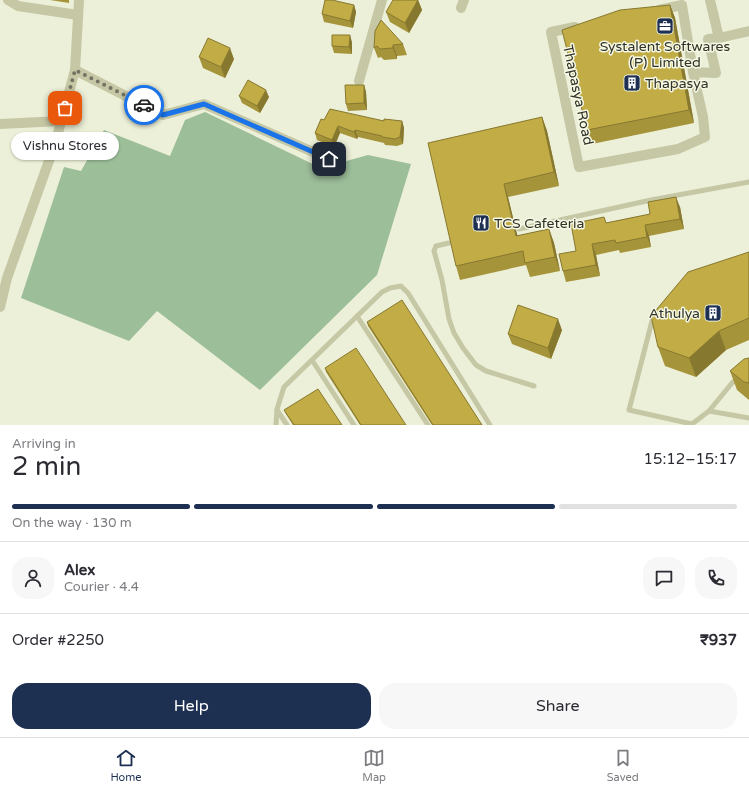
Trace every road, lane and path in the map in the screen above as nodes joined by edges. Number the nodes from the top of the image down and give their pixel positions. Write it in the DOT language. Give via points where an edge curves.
graph roads {
  1 [pos="8,0"];
  2 [pos="79,0"];
  3 [pos="382,0"];
  4 [pos="710,0"];
  5 [pos="652,12"];
  6 [pos="78,15"];
  7 [pos="587,25"];
  8 [pos="749,31"];
  9 [pos="719,38"];
  10 [pos="75,70"];
  11 [pos="693,72"];
  12 [pos="358,81"];
  13 [pos="62,121"];
  14 [pos="0,124"];
  15 [pos="329,159"];
  16 [pos="749,182"];
  17 [pos="519,229"];
  18 [pos="449,243"];
  19 [pos="0,307"];
  20 [pos="662,313"];
  21 [pos="357,316"];
  22 [pos="312,360"];
  23 [pos="743,373"];
  24 [pos="534,386"];
  25 [pos="277,409"];
  26 [pos="709,411"];
  27 [pos="749,418"];
  28 [pos="276,425"];
  29 [pos="287,425"];
  30 [pos="354,425"];
  31 [pos="428,425"];
  32 [pos="490,425"];
  1 -- 6 [label="street" via="18,6"];
  2 -- 6 [label="street"];
  3 -- 12 [label="street"];
  4 -- 9 [label="street"];
  5 -- 11 [label="street, Thapasya Road" via="682,6"];
  6 -- 10 [label="street"];
  7 -- 11 [label="street, Thapasya Road" via="551,32 579,167 678,148 705,137"];
  8 -- 9 [label="street"];
  9 -- 11 [label="street" via="708,39 716,73"];
  10 -- 13 [label="street"];
  10 -- 15 [label="street" via="163,115 204,104"];
  13 -- 14 [label="street"];
  13 -- 19 [label="street" via="7,278"];
  16 -- 17 [label="lane"];
  18 -- 24 [label="lane" via="436,246 434,251 454,333 476,365 486,371"];
  20 -- 26 [label="lane" via="652,320 629,410 692,424"];
  21 -- 22 [label="lane"];
  21 -- 31 [label="lane"];
  21 -- 32 [label="lane" via="382,292 401,286 408,293"];
  22 -- 25 [label="lane" via="284,387"];
  22 -- 30 [label="lane"];
  23 -- 26 [label="lane"];
  25 -- 28 [label="lane"];
  25 -- 29 [label="lane"];
  26 -- 27 [label="lane"];
}
